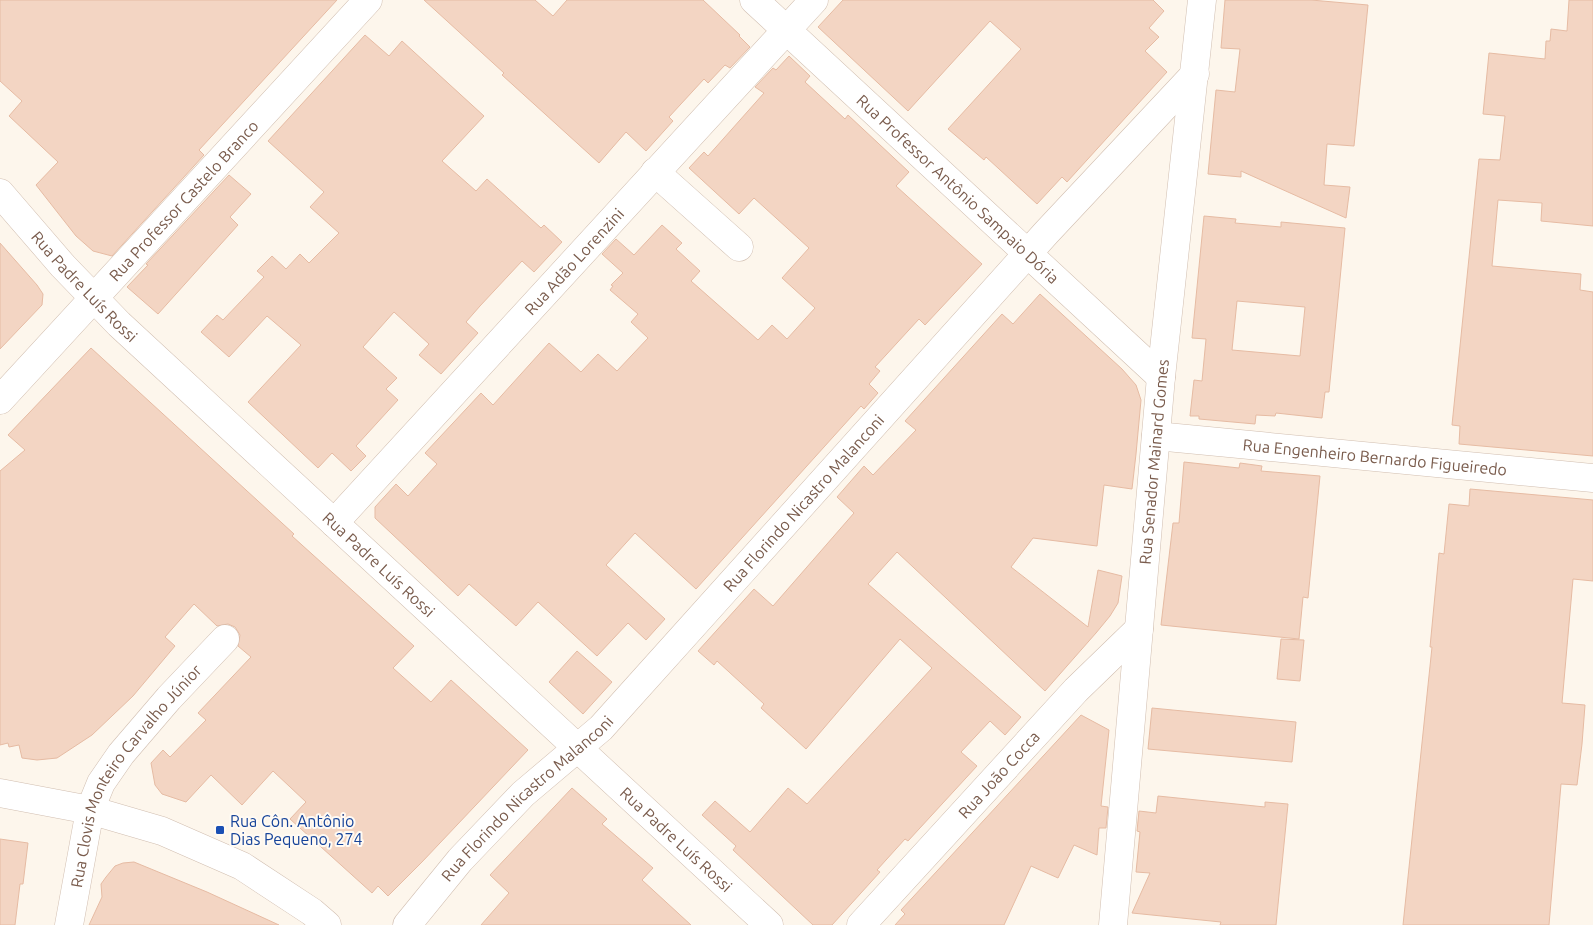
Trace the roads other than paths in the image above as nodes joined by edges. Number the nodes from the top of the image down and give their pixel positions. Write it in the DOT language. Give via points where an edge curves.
graph roads {
  1 [pos="368,0"];
  2 [pos="754,0"];
  3 [pos="814,0"];
  4 [pos="1202,0"];
  5 [pos="786,30"];
  6 [pos="1195,74"];
  7 [pos="655,172"];
  8 [pos="0,193"];
  9 [pos="739,247"];
  10 [pos="1028,254"];
  11 [pos="94,299"];
  12 [pos="1162,377"];
  13 [pos="0,400"];
  14 [pos="1156,436"];
  15 [pos="1593,478"];
  16 [pos="334,523"];
  17 [pos="1140,629"];
  18 [pos="225,639"];
  19 [pos="576,748"];
  20 [pos="0,793"];
  21 [pos="90,810"];
  22 [pos="69,925"];
  23 [pos="327,925"];
  24 [pos="407,925"];
  25 [pos="769,925"];
  26 [pos="861,925"];
  27 [pos="1113,925"];
  1 -- 11 [label="street, Rua Professor Castelo Branco"];
  2 -- 5 [label="street, Rua Professor Antônio Sampaio Dória"];
  3 -- 5 [label="street, Rua Adão Lorenzini"];
  4 -- 6 [label="street, Rua Senador Mainard Gomes"];
  5 -- 7 [label="street, Rua Adão Lorenzini"];
  5 -- 10 [label="street, Rua Professor Antônio Sampaio Dória"];
  6 -- 10 [label="street, Rua Florindo Nicastro Malanconi"];
  6 -- 12 [label="street, Rua Senador Mainard Gomes"];
  7 -- 9 [label="street"];
  7 -- 16 [label="street, Rua Adão Lorenzini"];
  8 -- 11 [label="street, Rua Padre Luís Rossi"];
  10 -- 12 [label="street, Rua Professor Antônio Sampaio Dória"];
  10 -- 19 [label="street, Rua Florindo Nicastro Malanconi" via="601,728"];
  11 -- 13 [label="street, Rua Professor Castelo Branco"];
  11 -- 16 [label="street, Rua Padre Luís Rossi"];
  12 -- 14 [label="street, Rua Senador Mainard Gomes"];
  14 -- 15 [label="street, Rua Engenheiro Bernardo Figueiredo"];
  14 -- 17 [label="street, Rua Senador Mainard Gomes"];
  16 -- 19 [label="street, Rua Padre Luís Rossi"];
  17 -- 26 [label="street, Rua João Cocca" via="1076,690"];
  17 -- 27 [label="street, Rua Senador Mainard Gomes"];
  18 -- 21 [label="street, Rua Clovis Monteiro Carvalho Júnior" via="121,754 101,783"];
  19 -- 24 [label="street, Rua Florindo Nicastro Malanconi" via="523,794 479,840"];
  19 -- 25 [label="street, Rua Padre Luís Rossi"];
  20 -- 21 [label="street"];
  21 -- 22 [label="street, Rua Clovis Monteiro Carvalho Júnior"];
  21 -- 23 [label="street" via="162,831 242,866"];
}
